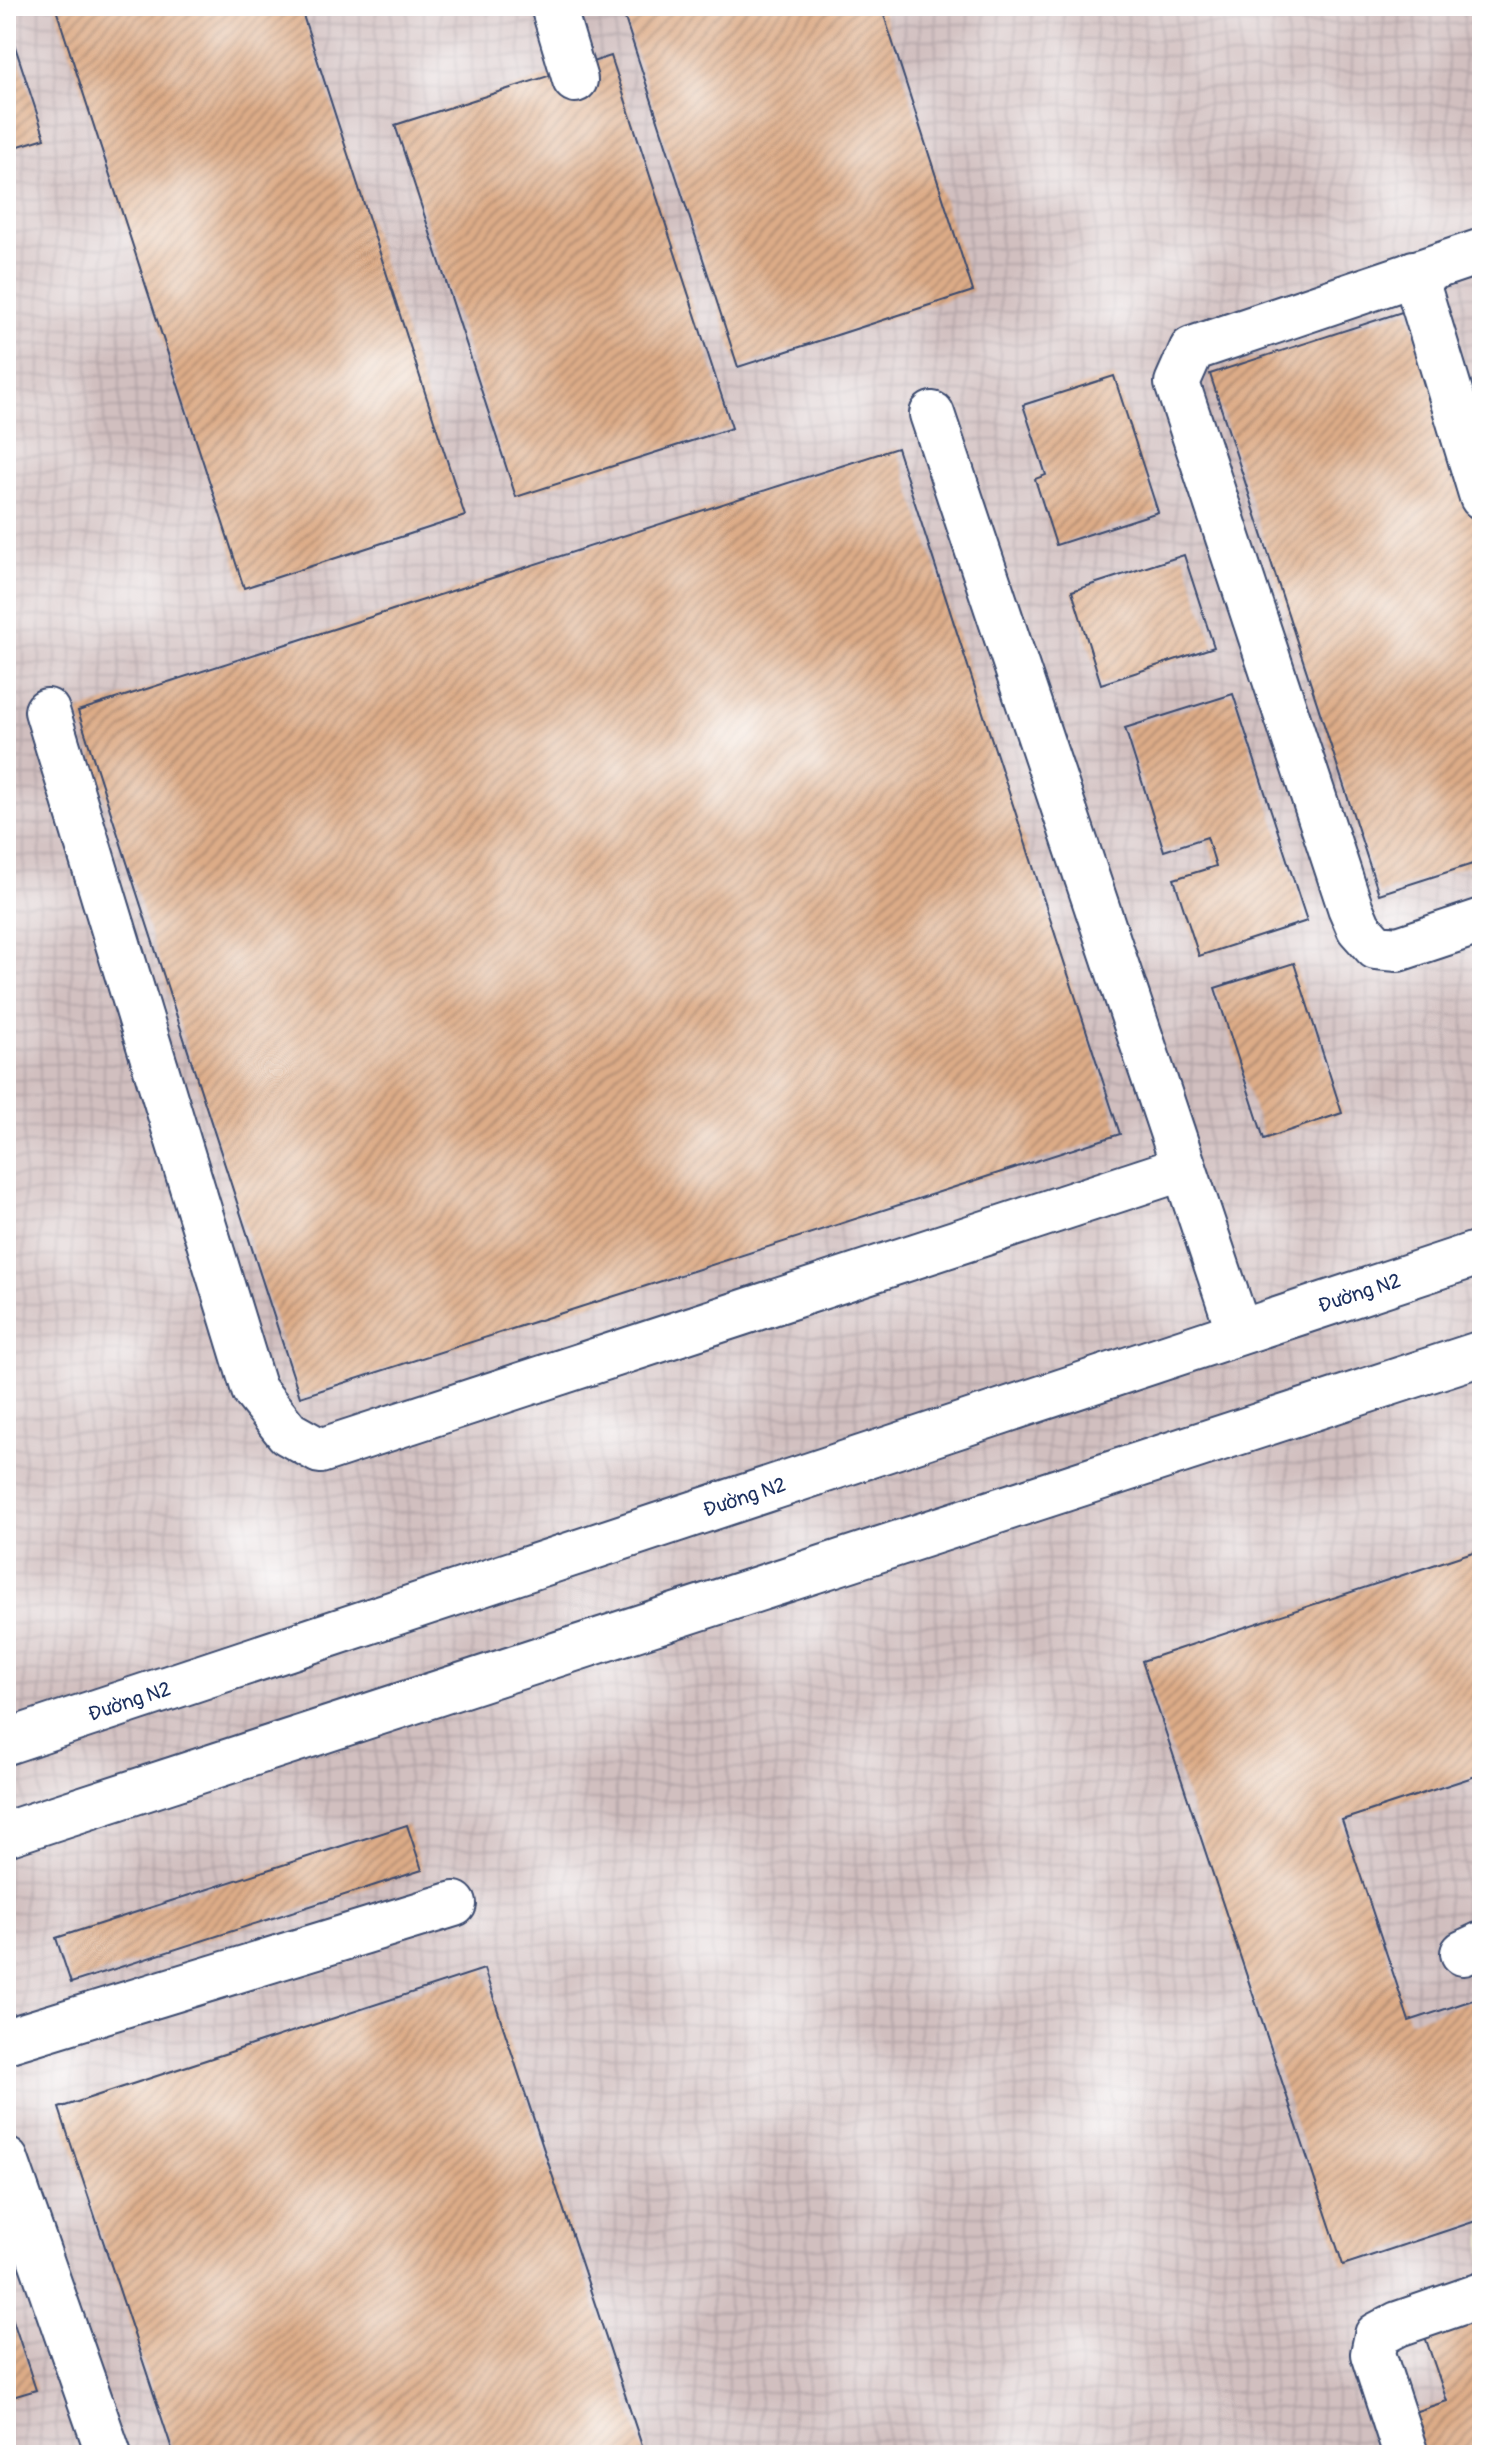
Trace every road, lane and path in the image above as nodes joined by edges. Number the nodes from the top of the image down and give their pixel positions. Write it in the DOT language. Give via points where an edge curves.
graph roads {
  1 [pos="553,6"];
  2 [pos="575,80"];
  3 [pos="1482,251"];
  4 [pos="1414,273"];
  5 [pos="932,414"];
  6 [pos="1482,497"];
  7 [pos="47,711"];
  8 [pos="1482,921"];
  9 [pos="1184,1168"];
  10 [pos="1482,1252"];
  11 [pos="1239,1332"];
  12 [pos="1482,1353"];
  13 [pos="6,1742"];
  14 [pos="6,1834"];
  15 [pos="454,1904"];
  16 [pos="6,2041"];
  17 [pos="6,2160"];
  18 [pos="1482,2295"];
  19 [pos="109,2455"];
  20 [pos="1406,2455"];
  1 -- 2 [label="street"];
  3 -- 4 [label="street"];
  4 -- 6 [label="street"];
  4 -- 8 [label="street" via="1192,349 1177,383 1359,928 1376,947 1398,949"];
  5 -- 9 [label="street"];
  7 -- 9 [label="street" via="254,1390 288,1433 320,1451"];
  9 -- 11 [label="street"];
  10 -- 11 [label="street, Đường N2"];
  11 -- 13 [label="street, Đường N2"];
  12 -- 14 [label="street"];
  15 -- 16 [label="street"];
  17 -- 19 [label="street"];
  18 -- 20 [label="street" via="1377,2335 1373,2354"];
}
